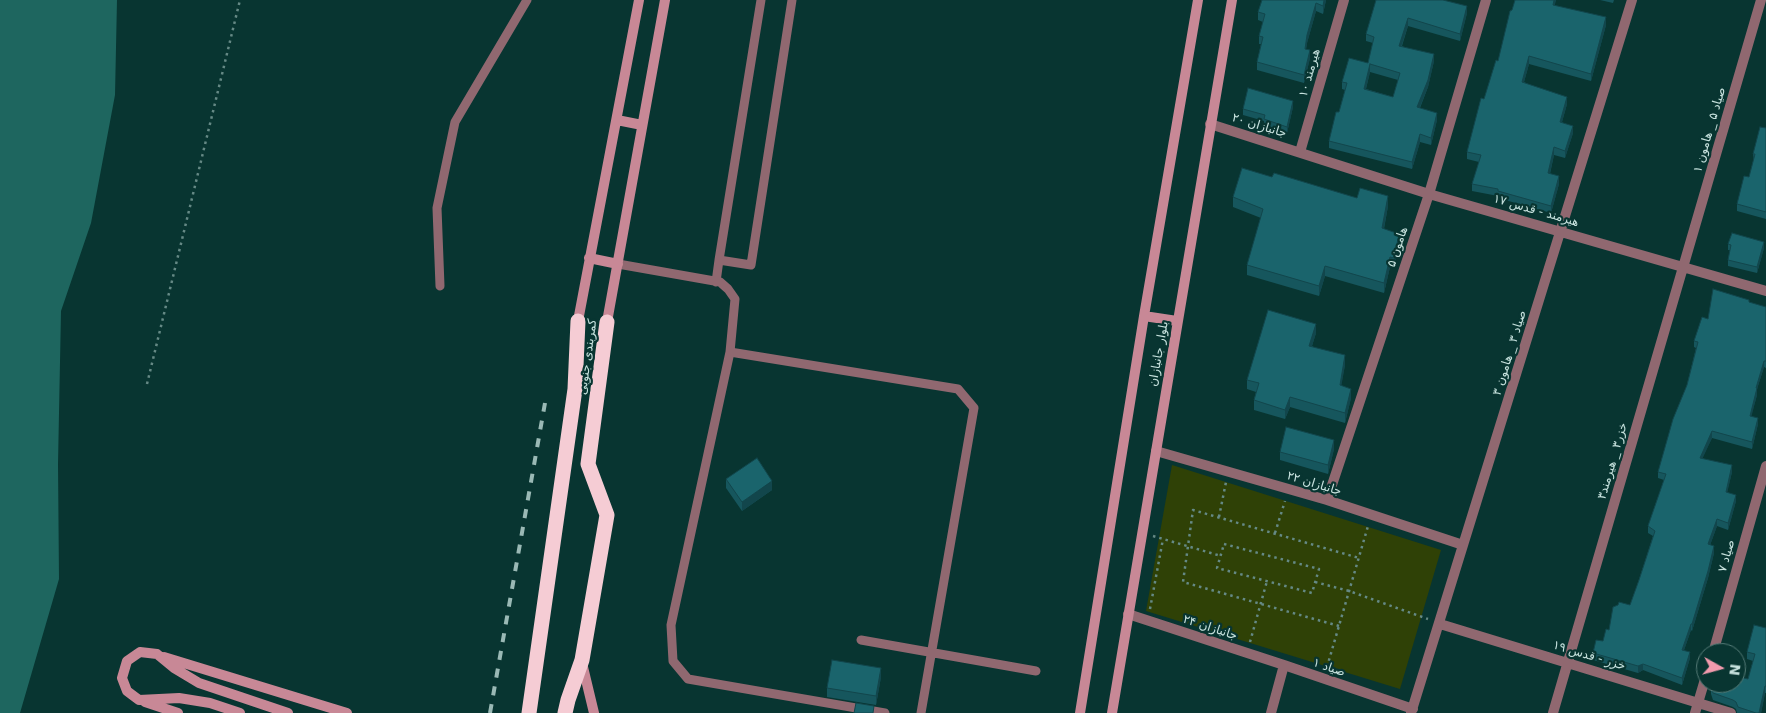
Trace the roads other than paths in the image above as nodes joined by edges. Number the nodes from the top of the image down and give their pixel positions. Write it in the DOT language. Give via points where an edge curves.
graph roads {
  1 [pos="528,0"];
  2 [pos="640,0"];
  3 [pos="665,0"];
  4 [pos="761,0"];
  5 [pos="792,0"];
  6 [pos="1198,0"];
  7 [pos="1232,0"];
  8 [pos="1344,0"];
  9 [pos="1486,0"];
  10 [pos="1632,0"];
  11 [pos="1761,0"];
  12 [pos="1761,16"];
  13 [pos="617,120"];
  14 [pos="1210,124"];
  15 [pos="642,125"];
  16 [pos="1300,152"];
  17 [pos="1429,194"];
  18 [pos="1560,232"];
  19 [pos="589,258"];
  20 [pos="719,260"];
  21 [pos="618,264"];
  22 [pos="1683,267"];
  23 [pos="716,282"];
  24 [pos="440,286"];
  25 [pos="1766,291"];
  26 [pos="1144,316"];
  27 [pos="578,321"];
  28 [pos="1177,321"];
  29 [pos="607,322"];
  30 [pos="730,352"];
  31 [pos="575,389"];
  32 [pos="598,393"];
  33 [pos="1156,451"];
  34 [pos="1766,466"];
  35 [pos="1327,500"];
  36 [pos="1463,545"];
  37 [pos="1128,614"];
  38 [pos="1440,624"];
  39 [pos="860,640"];
  40 [pos="1716,643"];
  41 [pos="932,653"];
  42 [pos="156,654"];
  43 [pos="582,660"];
  44 [pos="1568,663"];
  45 [pos="1284,665"];
  46 [pos="1036,671"];
  47 [pos="1701,693"];
  48 [pos="139,700"];
  49 [pos="1697,708"];
  50 [pos="1412,711"];
  51 [pos="178,713"];
  52 [pos="240,713"];
  53 [pos="288,713"];
  54 [pos="346,713"];
  55 [pos="529,713"];
  56 [pos="565,713"];
  57 [pos="594,713"];
  58 [pos="885,713"];
  59 [pos="921,713"];
  60 [pos="1080,713"];
  61 [pos="1112,713"];
  62 [pos="1271,713"];
  63 [pos="1553,713"];
  64 [pos="1731,713"];
  1 -- 24 [label="lane" via="455,122 437,208"];
  2 -- 13 [label="street, کمربندی جنوبی"];
  3 -- 15 [label="street, کمربندی جنوبی"];
  4 -- 20 [label="lane"];
  5 -- 20 [label="lane" via="751,265"];
  6 -- 26 [label="street, بلوار جانبازان"];
  7 -- 14 [label="street, بلوار جانبازان"];
  8 -- 16 [label="street, هیرمند ۱۰"];
  9 -- 17 [label="street, هامون ۵"];
  10 -- 18 [label="street, صیاد ۳ _ هامون ۳"];
  11 -- 12 [label="street, صیاد ۵ _ هامون ۱"];
  12 -- 22 [label="street, صیاد ۵ _ هامون ۱"];
  13 -- 15 [label="street"];
  13 -- 19 [label="street, کمربندی جنوبی"];
  14 -- 16 [label="street, جانبازان ۲۰"];
  14 -- 28 [label="street, بلوار جانبازان"];
  15 -- 21 [label="street, کمربندی جنوبی"];
  16 -- 17 [label="street, هیرمند - قدس ۱۷"];
  17 -- 18 [label="street, هیرمند - قدس ۱۷"];
  17 -- 35 [label="street, هامون ۵"];
  18 -- 22 [label="street, هیرمند - قدس ۱۷"];
  18 -- 36 [label="street, صیاد ۳ _ هامون ۳"];
  19 -- 21 [label="street"];
  19 -- 27 [label="street, کمربندی جنوبی"];
  20 -- 23 [label="lane"];
  21 -- 23 [label="lane"];
  21 -- 29 [label="street, کمربندی جنوبی"];
  22 -- 25 [label="street, هیرمند - قدس ۱۷"];
  22 -- 44 [label="street, خزر۳ _ هیرمند۳"];
  23 -- 30 [label="lane" via="728,289 734,299"];
  26 -- 28 [label="street"];
  26 -- 60 [label="street, بلوار جانبازان"];
  27 -- 31 [label="highway, کمربندی جنوبی"];
  28 -- 33 [label="street, بلوار جانبازان"];
  29 -- 32 [label="highway, کمربندی جنوبی"];
  30 -- 41 [label="lane" via="958,389 974,408"];
  30 -- 58 [label="lane" via="671,625 673,661 688,679"];
  31 -- 32 [label="highway"];
  31 -- 55 [label="highway, کمربندی جنوبی"];
  32 -- 43 [label="highway, کمربندی جنوبی" via="588,464 608,515"];
  33 -- 35 [label="street, جانبازان ۲۲"];
  33 -- 37 [label="street, بلوار جانبازان"];
  34 -- 40 [label="street, صیاد ۷"];
  35 -- 36 [label="street, جانبازان ۲۲"];
  36 -- 38 [label="street, صیاد ۳ _ هامون ۳"];
  37 -- 45 [label="street, جانبازان ۲۴"];
  37 -- 61 [label="street, بلوار جانبازان"];
  38 -- 44 [label="street, خزر - قدس ۱۹"];
  38 -- 50 [label="street, صیاد ۳ _ هامون ۳"];
  39 -- 41 [label="lane"];
  41 -- 46 [label="lane"];
  41 -- 59 [label="lane"];
  42 -- 48 [label="street" via="140,652 127,661 122,678 127,691"];
  42 -- 53 [label="street" via="199,683"];
  42 -- 54 [label="street"];
  43 -- 56 [label="highway, کمربندی جنوبی"];
  43 -- 57 [label="street"];
  44 -- 49 [label="street, خزر - قدس ۱۹"];
  44 -- 63 [label="street"];
  45 -- 50 [label="street, صیاد ۱"];
  45 -- 62 [label="street"];
  47 -- 49 [label="street"];
  48 -- 51 [label="street"];
  48 -- 52 [label="street" via="179,698 210,703"];
  49 -- 64 [label="street, خزر - قدس ۱۹"];
}
